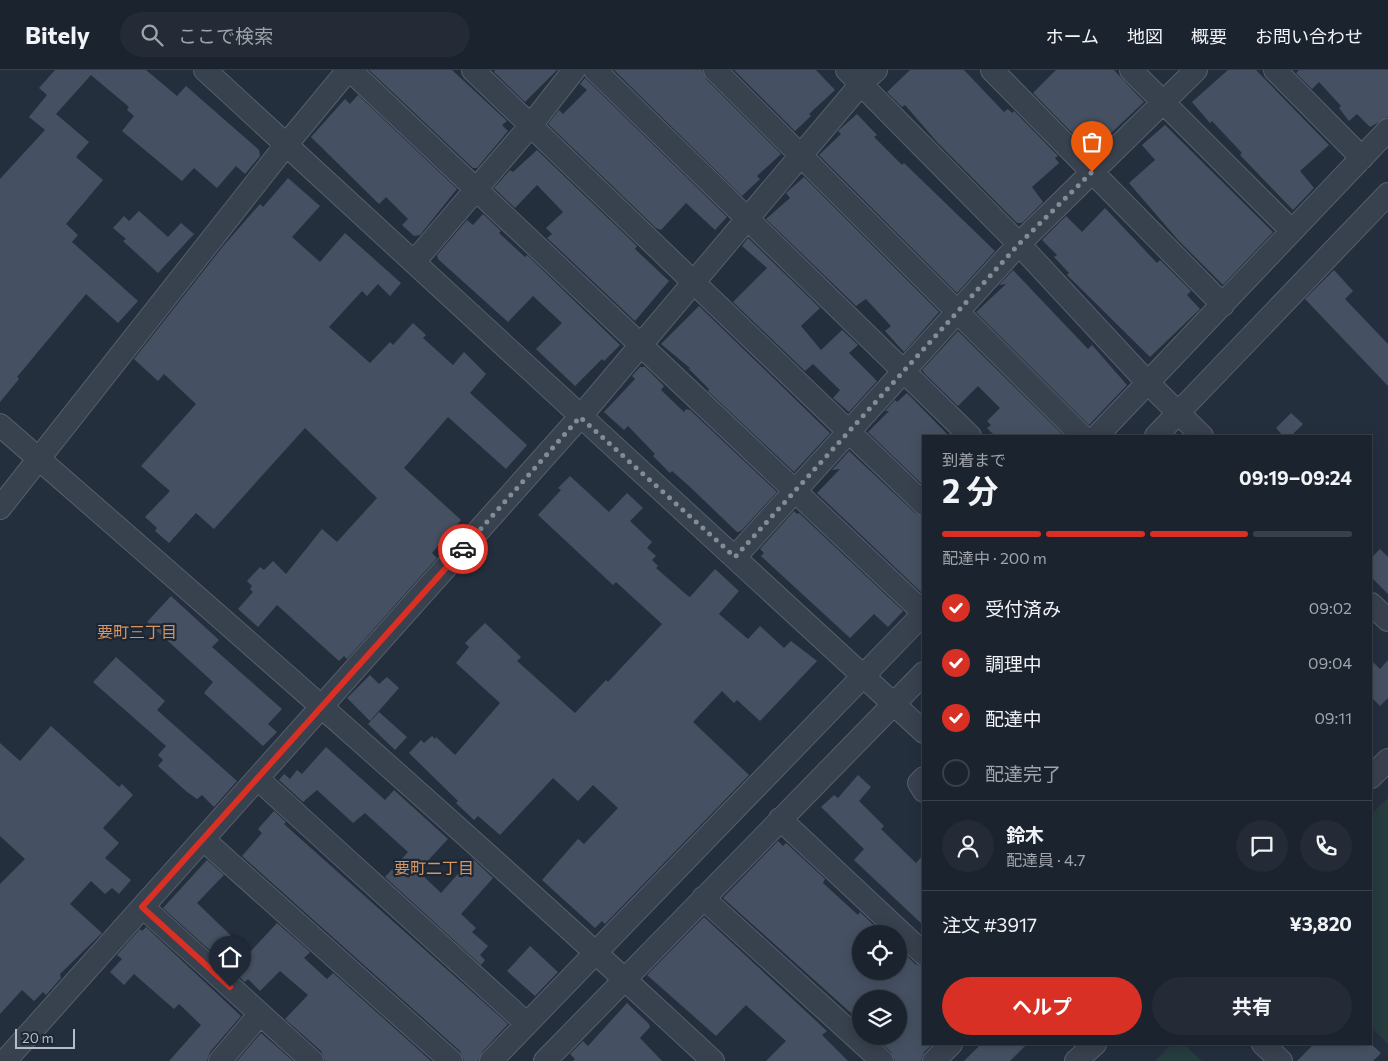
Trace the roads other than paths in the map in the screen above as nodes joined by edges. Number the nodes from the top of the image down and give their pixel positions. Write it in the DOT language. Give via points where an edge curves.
graph roads {
  1 [pos="204,70"];
  2 [pos="349,70"];
  3 [pos="473,70"];
  4 [pos="574,70"];
  5 [pos="595,70"];
  6 [pos="716,70"];
  7 [pos="992,70"];
  8 [pos="1132,70"];
  9 [pos="1196,70"];
  10 [pos="1276,70"];
  11 [pos="861,75"];
  12 [pos="1164,102"];
  13 [pos="531,125"];
  14 [pos="1388,130"];
  15 [pos="286,145"];
  16 [pos="801,156"];
  17 [pos="1362,158"];
  18 [pos="1092,172"];
  19 [pos="476,188"];
  20 [pos="1388,194"];
  21 [pos="748,218"];
  22 [pos="1292,232"];
  23 [pos="1019,244"];
  24 [pos="414,262"];
  25 [pos="694,282"];
  26 [pos="1223,305"];
  27 [pos="958,312"];
  28 [pos="642,344"];
  29 [pos="905,372"];
  30 [pos="1148,384"];
  31 [pos="1179,413"];
  32 [pos="580,417"];
  33 [pos="0,425"];
  34 [pos="850,432"];
  35 [pos="969,435"];
  36 [pos="1081,435"];
  37 [pos="1098,435"];
  38 [pos="1157,435"];
  39 [pos="1201,435"];
  40 [pos="40,460"];
  41 [pos="796,491"];
  42 [pos="922,502"];
  43 [pos="0,508"];
  44 [pos="735,557"];
  45 [pos="1372,605"];
  46 [pos="922,611"];
  47 [pos="922,615"];
  48 [pos="1388,620"];
  49 [pos="922,675"];
  50 [pos="862,676"];
  51 [pos="893,704"];
  52 [pos="322,708"];
  53 [pos="922,730"];
  54 [pos="1388,760"];
  55 [pos="1372,776"];
  56 [pos="258,779"];
  57 [pos="780,819"];
  58 [pos="204,840"];
  59 [pos="703,898"];
  60 [pos="142,907"];
  61 [pos="922,952"];
  62 [pos="595,953"];
  63 [pos="624,978"];
  64 [pos="260,1014"];
  65 [pos="527,1024"];
  66 [pos="950,1045"];
  67 [pos="1094,1045"];
  68 [pos="1264,1045"];
  69 [pos="8,1056"];
  70 [pos="220,1061"];
  71 [pos="312,1061"];
  72 [pos="451,1061"];
  73 [pos="490,1061"];
  74 [pos="545,1061"];
  75 [pos="713,1061"];
  76 [pos="882,1061"];
  77 [pos="934,1061"];
  78 [pos="1076,1061"];
  79 [pos="1281,1061"];
  1 -- 15 [label="street"];
  2 -- 15 [label="street"];
  2 -- 19 [label="street"];
  3 -- 13 [label="street"];
  4 -- 13 [label="street"];
  5 -- 21 [label="street"];
  6 -- 16 [label="street"];
  7 -- 18 [label="street"];
  8 -- 12 [label="street"];
  9 -- 12 [label="street"];
  10 -- 17 [label="street"];
  11 -- 16 [label="street"];
  11 -- 23 [label="street"];
  12 -- 18 [label="street"];
  12 -- 22 [label="street"];
  13 -- 19 [label="street"];
  13 -- 25 [label="street"];
  14 -- 17 [label="street"];
  15 -- 24 [label="street"];
  15 -- 40 [label="street"];
  16 -- 21 [label="street"];
  16 -- 27 [label="street"];
  17 -- 22 [label="street"];
  18 -- 23 [label="street"];
  18 -- 26 [label="street"];
  19 -- 24 [label="street"];
  19 -- 28 [label="street"];
  20 -- 31 [label="street"];
  21 -- 25 [label="street"];
  21 -- 29 [label="street"];
  22 -- 26 [label="street"];
  23 -- 27 [label="street"];
  23 -- 30 [label="street"];
  24 -- 32 [label="street"];
  25 -- 28 [label="street"];
  25 -- 34 [label="street"];
  26 -- 30 [label="street"];
  27 -- 29 [label="street"];
  27 -- 36 [label="street"];
  28 -- 32 [label="street"];
  28 -- 41 [label="street"];
  29 -- 34 [label="street"];
  29 -- 35 [label="street"];
  30 -- 31 [label="street"];
  30 -- 37 [label="street"];
  31 -- 38 [label="street"];
  31 -- 39 [label="street"];
  32 -- 44 [label="street"];
  32 -- 52 [label="street"];
  33 -- 40 [label="street"];
  34 -- 41 [label="street"];
  34 -- 42 [label="street"];
  40 -- 43 [label="street"];
  40 -- 52 [label="street"];
  41 -- 44 [label="street"];
  41 -- 46 [label="street"];
  44 -- 50 [label="street"];
  45 -- 48 [label="street"];
  47 -- 50 [label="street"];
  49 -- 51 [label="street"];
  50 -- 51 [label="street"];
  50 -- 62 [label="street"];
  51 -- 53 [label="street"];
  51 -- 57 [label="street"];
  52 -- 56 [label="street"];
  52 -- 62 [label="street"];
  54 -- 55 [label="street"];
  56 -- 58 [label="street"];
  56 -- 65 [label="street"];
  57 -- 59 [label="street"];
  57 -- 61 [label="street"];
  58 -- 60 [label="street"];
  58 -- 72 [label="street"];
  59 -- 63 [label="street"];
  59 -- 76 [label="street"];
  60 -- 64 [label="street"];
  60 -- 69 [label="street"];
  62 -- 63 [label="street"];
  62 -- 65 [label="street"];
  63 -- 74 [label="street"];
  63 -- 75 [label="street"];
  64 -- 70 [label="street"];
  64 -- 71 [label="street"];
  65 -- 73 [label="street"];
  66 -- 77 [label="street"];
  67 -- 78 [label="street"];
  68 -- 79 [label="street"];
}
